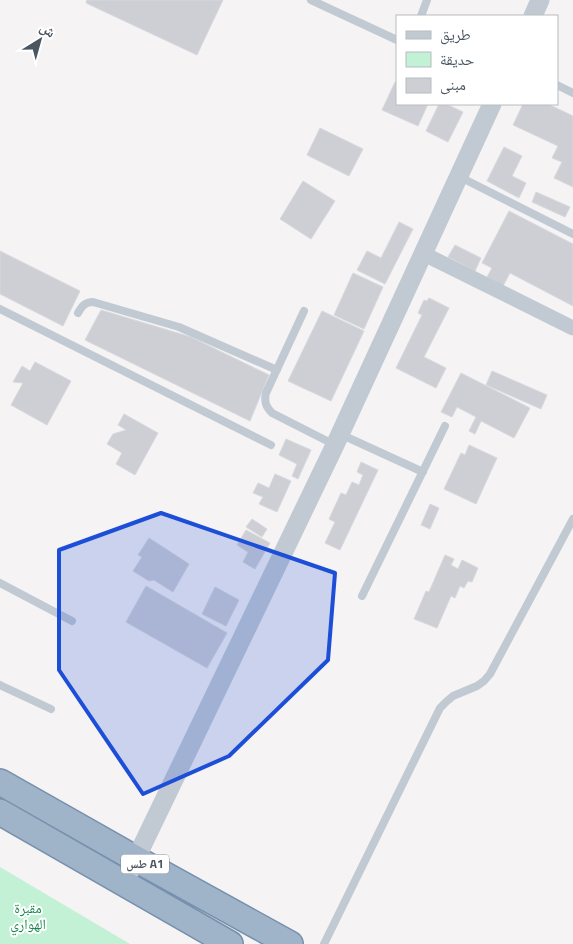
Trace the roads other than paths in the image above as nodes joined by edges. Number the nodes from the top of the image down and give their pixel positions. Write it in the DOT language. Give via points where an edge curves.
graph roads {
  1 [pos="311,0"];
  2 [pos="426,0"];
  3 [pos="540,0"];
  4 [pos="421,15"];
  5 [pos="532,15"];
  6 [pos="396,40"];
  7 [pos="558,85"];
  8 [pos="573,93"];
  9 [pos="492,105"];
  10 [pos="458,176"];
  11 [pos="573,234"];
  12 [pos="422,253"];
  13 [pos="0,309"];
  14 [pos="304,311"];
  15 [pos="78,313"];
  16 [pos="573,328"];
  17 [pos="277,370"];
  18 [pos="445,426"];
  19 [pos="337,439"];
  20 [pos="271,444"];
  21 [pos="423,472"];
  22 [pos="573,519"];
  23 [pos="1,585"];
  24 [pos="362,596"];
  25 [pos="72,621"];
  26 [pos="0,685"];
  27 [pos="51,709"];
  28 [pos="0,782"];
  29 [pos="0,812"];
  30 [pos="136,859"];
  31 [pos="124,884"];
  32 [pos="230,944"];
  33 [pos="290,944"];
  34 [pos="324,944"];
  1 -- 6 [label="lane"];
  2 -- 4 [label="lane"];
  3 -- 5 [label="street"];
  7 -- 8 [label="lane"];
  9 -- 10 [label="street"];
  10 -- 11 [label="lane"];
  10 -- 12 [label="street"];
  12 -- 16 [label="street"];
  12 -- 19 [label="street"];
  13 -- 20 [label="lane"];
  14 -- 17 [label="lane"];
  15 -- 17 [label="lane" via="85,303 93,302 167,323"];
  17 -- 19 [label="lane" via="266,394 268,409"];
  18 -- 21 [label="lane"];
  19 -- 21 [label="lane"];
  19 -- 30 [label="street"];
  21 -- 24 [label="lane"];
  22 -- 34 [label="lane" via="490,674 477,686 453,696 440,708"];
  23 -- 25 [label="lane"];
  26 -- 27 [label="lane"];
  28 -- 30 [label="highway, طس A1"];
  29 -- 31 [label="highway, طس A1"];
  30 -- 31 [label="street"];
  30 -- 33 [label="highway, طس A1"];
  31 -- 32 [label="highway, طس A1"];
}
